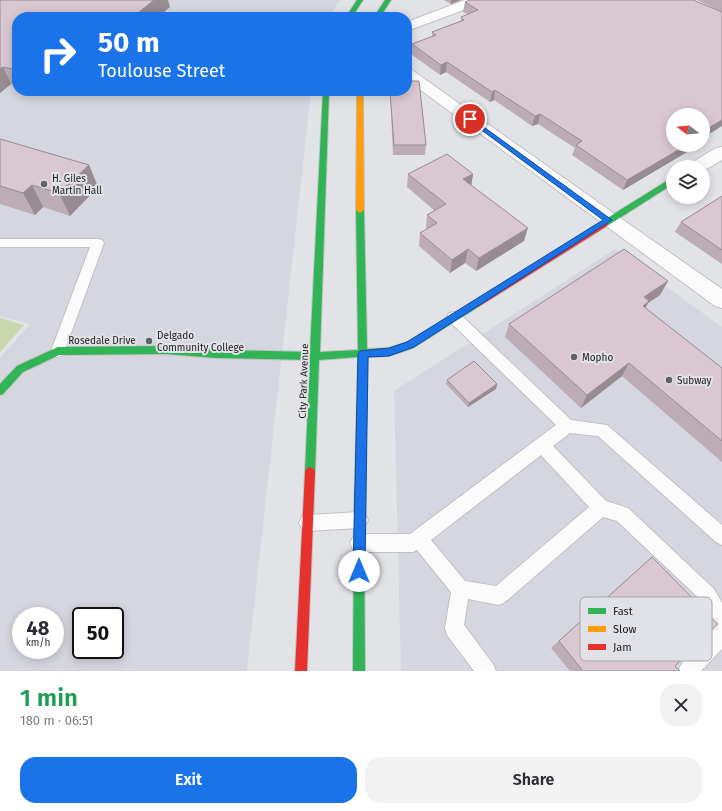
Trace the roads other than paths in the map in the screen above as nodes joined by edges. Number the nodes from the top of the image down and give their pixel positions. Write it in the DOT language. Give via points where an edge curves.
graph roads {
  1 [pos="360,0"];
  2 [pos="388,0"];
  3 [pos="477,0"];
  4 [pos="352,12"];
  5 [pos="380,12"];
  6 [pos="412,25"];
  7 [pos="412,77"];
  8 [pos="326,96"];
  9 [pos="360,96"];
  10 [pos="722,152"];
  11 [pos="709,160"];
  12 [pos="666,186"];
  13 [pos="608,220"];
  14 [pos="0,243"];
  15 [pos="722,300"];
  16 [pos="454,317"];
  17 [pos="58,351"];
  18 [pos="363,354"];
  19 [pos="315,356"];
  20 [pos="0,391"];
  21 [pos="567,426"];
  22 [pos="542,445"];
  23 [pos="601,508"];
  24 [pos="359,520"];
  25 [pos="308,523"];
  26 [pos="722,536"];
  27 [pos="419,539"];
  28 [pos="359,543"];
  29 [pos="460,589"];
  30 [pos="709,597"];
  31 [pos="712,603"];
  32 [pos="712,645"];
  33 [pos="697,661"];
  34 [pos="301,671"];
  35 [pos="359,671"];
  36 [pos="486,671"];
  37 [pos="688,671"];
  1 -- 4 [label="main road"];
  2 -- 5 [label="main road"];
  3 -- 6 [label="street"];
  7 -- 13 [label="street"];
  8 -- 19 [label="main road, City Park Avenue"];
  9 -- 18 [label="main road"];
  10 -- 11 [label="street"];
  12 -- 13 [label="main road, Rosedale Drive"];
  13 -- 15 [label="street"];
  13 -- 16 [label="main road, Rosedale Drive"];
  14 -- 17 [label="lane" via="98,243"];
  16 -- 18 [label="main road, Rosedale Drive" via="410,345 389,352"];
  16 -- 21 [label="lane"];
  17 -- 19 [label="main road, Rosedale Drive" via="166,350"];
  17 -- 20 [label="main road, Rosedale Drive" via="20,369"];
  18 -- 19 [label="main road, Rosedale Drive"];
  18 -- 24 [label="main road"];
  19 -- 25 [label="main road, City Park Avenue"];
  21 -- 22 [label="lane"];
  21 -- 26 [label="lane" via="602,430"];
  22 -- 23 [label="lane"];
  22 -- 27 [label="lane"];
  23 -- 29 [label="lane" via="499,596"];
  23 -- 30 [label="lane" via="622,514"];
  24 -- 25 [label="lane"];
  24 -- 28 [label="main road"];
  25 -- 34 [label="main road, City Park Avenue"];
  27 -- 28 [label="lane" via="413,543"];
  27 -- 29 [label="lane"];
  28 -- 35 [label="main road"];
  29 -- 36 [label="lane" via="454,628"];
  31 -- 32 [label="lane" via="719,617 717,640"];
  33 -- 37 [label="lane"];
}
